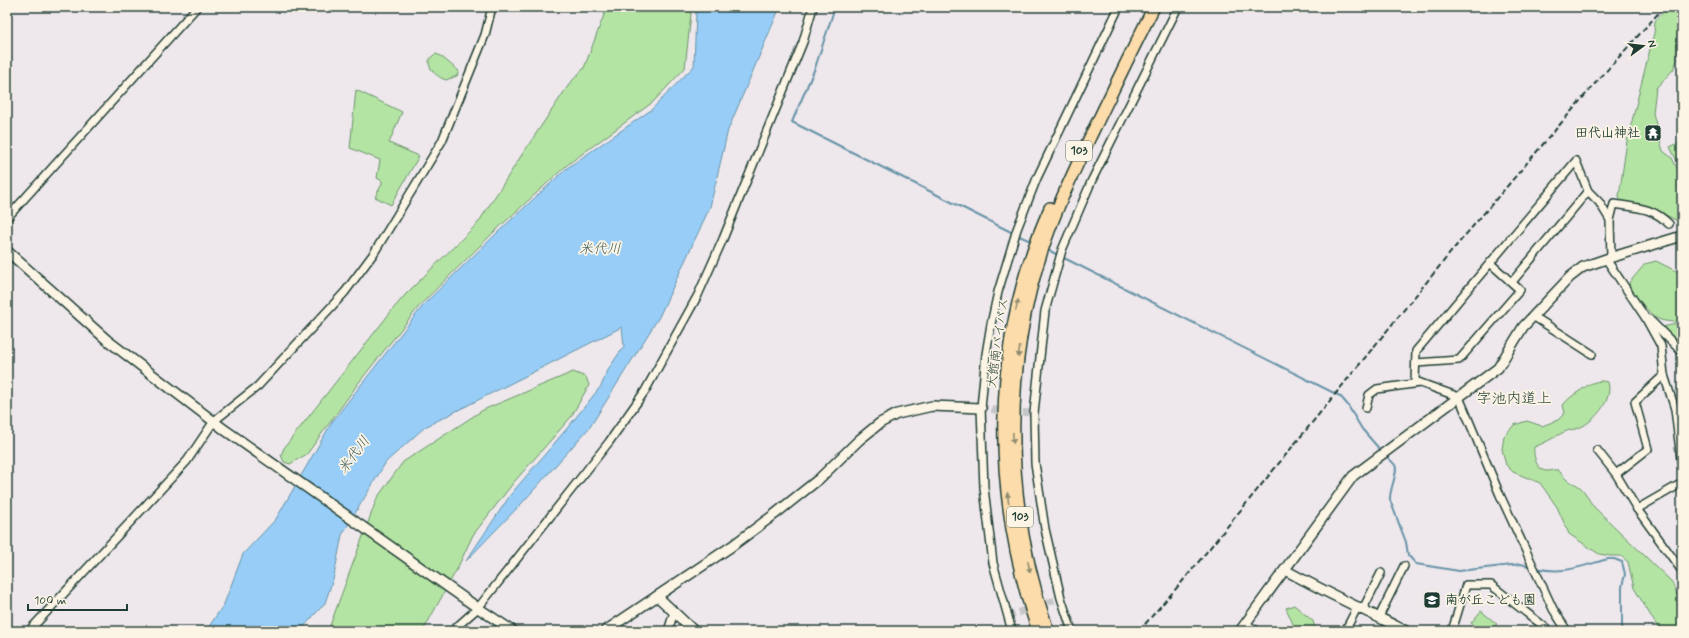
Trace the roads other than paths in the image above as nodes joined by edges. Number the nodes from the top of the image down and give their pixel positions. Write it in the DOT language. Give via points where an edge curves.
graph roads {
  1 [pos="198,7"];
  2 [pos="492,7"];
  3 [pos="813,7"];
  4 [pos="1119,7"];
  5 [pos="1154,7"];
  6 [pos="1178,7"];
  7 [pos="1588,191"];
  8 [pos="7,218"];
  9 [pos="1610,220"];
  10 [pos="1670,224"];
  11 [pos="1682,236"];
  12 [pos="7,251"];
  13 [pos="1035,258"];
  14 [pos="1609,258"];
  15 [pos="1490,263"];
  16 [pos="1512,282"];
  17 [pos="1639,309"];
  18 [pos="1533,316"];
  19 [pos="1682,352"];
  20 [pos="1592,354"];
  21 [pos="1416,363"];
  22 [pos="1664,375"];
  23 [pos="1420,383"];
  24 [pos="1459,397"];
  25 [pos="981,408"];
  26 [pos="1366,408"];
  27 [pos="214,421"];
  28 [pos="1597,450"];
  29 [pos="1682,468"];
  30 [pos="1616,474"];
  31 [pos="1682,483"];
  32 [pos="1637,508"];
  33 [pos="1404,566"];
  34 [pos="1285,570"];
  35 [pos="1682,571"];
  36 [pos="1381,573"];
  37 [pos="657,596"];
  38 [pos="1360,607"];
  39 [pos="478,608"];
  40 [pos="674,612"];
  41 [pos="1379,617"];
  42 [pos="1243,628"];
  43 [pos="1392,628"];
  44 [pos="29,631"];
  45 [pos="452,631"];
  46 [pos="513,631"];
  47 [pos="605,631"];
  48 [pos="668,631"];
  49 [pos="694,631"];
  50 [pos="1012,631"];
  51 [pos="1038,631"];
  52 [pos="1048,631"];
  53 [pos="1072,631"];
  54 [pos="1258,631"];
  55 [pos="1345,631"];
  56 [pos="1406,631"];
  57 [pos="1452,631"];
  58 [pos="1544,631"];
  59 [pos="1567,631"];
  1 -- 8 [label="street"];
  2 -- 27 [label="street" via="484,35 442,141 374,253 345,292 258,386"];
  3 -- 39 [label="street" via="803,42 723,239 698,295 649,384 609,442"];
  4 -- 25 [label="street" via="1037,178 1014,238 991,324"];
  5 -- 13 [label="highway, 大館南バイパス / 103" via="1069,169"];
  6 -- 53 [label="street" via="1092,180 1061,255 1045,311 1034,413 1035,463 1045,529 1061,598"];
  7 -- 9 [label="street" via="1599,202"];
  7 -- 15 [label="street" via="1576,161"];
  7 -- 16 [label="street"];
  9 -- 10 [label="street" via="1614,204 1656,212"];
  9 -- 14 [label="street"];
  11 -- 14 [label="street"];
  12 -- 27 [label="street" via="107,340"];
  51 -- 13 [label="highway, 大館南バイパス / 103, one-way" via="1024,585 1011,525 1004,461 1004,399 1011,338 1019,296"];
  13 -- 52 [label="highway, 大館南バイパス / 103, one-way" via="1021,337 1014,399 1014,460 1020,521 1033,581"];
  14 -- 17 [label="street"];
  14 -- 18 [label="street" via="1583,267"];
  15 -- 16 [label="street"];
  15 -- 21 [label="street" via="1416,351"];
  16 -- 21 [label="street" via="1520,290 1459,360"];
  17 -- 19 [label="street"];
  17 -- 22 [label="street" via="1661,346"];
  18 -- 20 [label="street"];
  18 -- 24 [label="street" via="1523,327 1498,368"];
  21 -- 23 [label="street" via="1415,381"];
  22 -- 29 [label="street" via="1676,409"];
  22 -- 30 [label="street" via="1635,402 1648,449"];
  23 -- 24 [label="street"];
  23 -- 26 [label="street" via="1377,389 1369,395"];
  24 -- 34 [label="street" via="1353,476"];
  24 -- 59 [label="street" via="1535,571"];
  25 -- 37 [label="street" via="932,406 897,414 886,420 859,440 819,479 774,514"];
  25 -- 50 [label="street" via="984,488 994,563"];
  27 -- 39 [label="street"];
  27 -- 44 [label="street" via="187,461"];
  28 -- 30 [label="street"];
  30 -- 32 [label="street"];
  31 -- 32 [label="street"];
  32 -- 35 [label="street"];
  33 -- 41 [label="street"];
  34 -- 38 [label="street"];
  34 -- 42 [label="street"];
  36 -- 38 [label="street"];
  37 -- 40 [label="street"];
  37 -- 47 [label="street"];
  38 -- 41 [label="street"];
  38 -- 55 [label="street"];
  39 -- 45 [label="street"];
  39 -- 46 [label="street"];
  40 -- 48 [label="street"];
  40 -- 49 [label="street"];
  41 -- 43 [label="street"];
  42 -- 54 [label="street"];
  43 -- 56 [label="street"];
  57 -- 58 [label="street" via="1466,585 1491,585 1546,628"];
}
